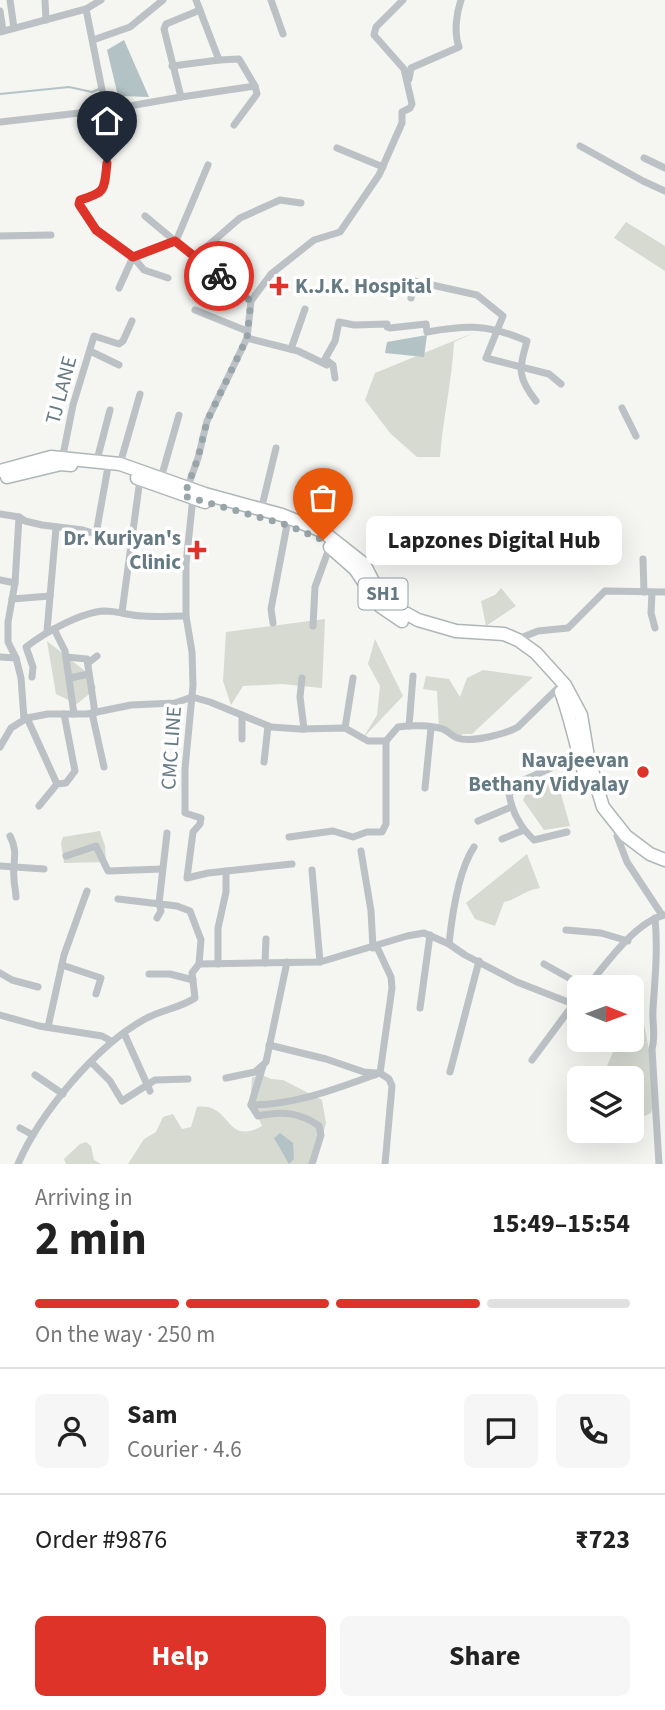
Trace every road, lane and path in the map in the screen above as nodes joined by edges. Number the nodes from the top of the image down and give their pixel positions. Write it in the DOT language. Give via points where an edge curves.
graph roads {
  1 [pos="10,0"];
  2 [pos="45,0"];
  3 [pos="101,0"];
  4 [pos="163,0"];
  5 [pos="196,0"];
  6 [pos="271,0"];
  7 [pos="403,0"];
  8 [pos="461,0"];
  9 [pos="86,9"];
  10 [pos="200,10"];
  11 [pos="0,11"];
  12 [pos="46,20"];
  13 [pos="14,28"];
  14 [pos="2,31"];
  15 [pos="283,34"];
  16 [pos="93,40"];
  17 [pos="219,60"];
  18 [pos="172,65"];
  19 [pos="408,83"];
  20 [pos="255,86"];
  21 [pos="181,97"];
  22 [pos="106,110"];
  23 [pos="0,122"];
  24 [pos="234,125"];
  25 [pos="580,146"];
  26 [pos="337,148"];
  27 [pos="645,158"];
  28 [pos="208,165"];
  29 [pos="383,167"];
  30 [pos="665,168"];
  31 [pos="665,191"];
  32 [pos="301,203"];
  33 [pos="145,216"];
  34 [pos="51,235"];
  35 [pos="0,236"];
  36 [pos="175,241"];
  37 [pos="133,257"];
  38 [pos="195,257"];
  39 [pos="168,278"];
  40 [pos="119,288"];
  41 [pos="411,298"];
  42 [pos="251,301"];
  43 [pos="305,309"];
  44 [pos="195,310"];
  45 [pos="132,321"];
  46 [pos="499,330"];
  47 [pos="247,335"];
  48 [pos="291,349"];
  49 [pos="90,351"];
  50 [pos="119,365"];
  51 [pos="327,365"];
  52 [pos="521,367"];
  53 [pos="335,378"];
  54 [pos="561,384"];
  55 [pos="140,394"];
  56 [pos="536,401"];
  57 [pos="622,408"];
  58 [pos="110,410"];
  59 [pos="179,415"];
  60 [pos="636,436"];
  61 [pos="276,448"];
  62 [pos="62,460"];
  63 [pos="108,464"];
  64 [pos="0,471"];
  65 [pos="161,478"];
  66 [pos="0,479"];
  67 [pos="140,479"];
  68 [pos="190,493"];
  69 [pos="260,510"];
  70 [pos="0,514"];
  71 [pos="19,517"];
  72 [pos="287,525"];
  73 [pos="56,527"];
  74 [pos="96,534"];
  75 [pos="130,545"];
  76 [pos="330,547"];
  77 [pos="643,559"];
  78 [pos="0,580"];
  79 [pos="15,583"];
  80 [pos="648,592"];
  81 [pos="665,592"];
  82 [pos="50,596"];
  83 [pos="12,599"];
  84 [pos="122,612"];
  85 [pos="187,616"];
  86 [pos="273,623"];
  87 [pos="313,626"];
  88 [pos="656,628"];
  89 [pos="51,630"];
  90 [pos="518,640"];
  91 [pos="97,656"];
  92 [pos="0,657"];
  93 [pos="66,657"];
  94 [pos="16,658"];
  95 [pos="88,663"];
  96 [pos="89,674"];
  97 [pos="413,676"];
  98 [pos="32,677"];
  99 [pos="70,678"];
  100 [pos="302,678"];
  101 [pos="353,678"];
  102 [pos="559,687"];
  103 [pos="192,697"];
  104 [pos="93,713"];
  105 [pos="64,714"];
  106 [pos="74,714"];
  107 [pos="242,715"];
  108 [pos="26,719"];
  109 [pos="268,726"];
  110 [pos="409,726"];
  111 [pos="345,728"];
  112 [pos="431,728"];
  113 [pos="304,729"];
  114 [pos="3,736"];
  115 [pos="242,739"];
  116 [pos="386,741"];
  117 [pos="0,747"];
  118 [pos="579,759"];
  119 [pos="264,762"];
  120 [pos="104,766"];
  121 [pos="57,784"];
  122 [pos="425,788"];
  123 [pos="39,806"];
  124 [pos="511,807"];
  125 [pos="478,821"];
  126 [pos="524,830"];
  127 [pos="567,832"];
  128 [pos="167,834"];
  129 [pos="10,836"];
  130 [pos="617,836"];
  131 [pos="289,837"];
  132 [pos="502,839"];
  133 [pos="474,848"];
  134 [pos="361,851"];
  135 [pos="66,856"];
  136 [pos="665,860"];
  137 [pos="292,864"];
  138 [pos="0,866"];
  139 [pos="15,867"];
  140 [pos="665,868"];
  141 [pos="44,869"];
  142 [pos="162,869"];
  143 [pos="312,870"];
  144 [pos="226,872"];
  145 [pos="87,891"];
  146 [pos="16,897"];
  147 [pos="118,899"];
  148 [pos="159,903"];
  149 [pos="661,916"];
  150 [pos="157,918"];
  151 [pos="566,930"];
  152 [pos="430,935"];
  153 [pos="266,939"];
  154 [pos="628,941"];
  155 [pos="449,944"];
  156 [pos="375,947"];
  157 [pos="479,961"];
  158 [pos="287,962"];
  159 [pos="320,962"];
  160 [pos="265,963"];
  161 [pos="199,964"];
  162 [pos="218,964"];
  163 [pos="544,964"];
  164 [pos="62,965"];
  165 [pos="0,973"];
  166 [pos="149,974"];
  167 [pos="597,975"];
  168 [pos="567,977"];
  169 [pos="193,980"];
  170 [pos="38,987"];
  171 [pos="96,994"];
  172 [pos="567,1002"];
  173 [pos="420,1008"];
  174 [pos="567,1013"];
  175 [pos="0,1015"];
  176 [pos="48,1027"];
  177 [pos="124,1033"];
  178 [pos="111,1041"];
  179 [pos="269,1045"];
  180 [pos="533,1060"];
  181 [pos="91,1062"];
  182 [pos="263,1066"];
  183 [pos="450,1072"];
  184 [pos="380,1073"];
  185 [pos="36,1075"];
  186 [pos="226,1078"];
  187 [pos="188,1079"];
  188 [pos="149,1088"];
  189 [pos="63,1094"];
  190 [pos="656,1100"];
  191 [pos="665,1100"];
  192 [pos="251,1105"];
  193 [pos="20,1128"];
  194 [pos="33,1135"];
  195 [pos="18,1164"];
  196 [pos="312,1164"];
  197 [pos="385,1164"];
  198 [pos="659,1164"];
  1 -- 13 [label="street"];
  2 -- 12 [label="street"];
  3 -- 9 [label="street"];
  4 -- 16 [label="street" via="130,27"];
  5 -- 10 [label="street"];
  6 -- 15 [label="street"];
  7 -- 19 [label="street" via="376,27 374,35 404,69"];
  8 -- 19 [label="street" via="457,9 459,47 411,68"];
  9 -- 12 [label="street"];
  9 -- 16 [label="street"];
  10 -- 17 [label="street"];
  10 -- 18 [label="street" via="166,24"];
  11 -- 14 [label="street"];
  12 -- 13 [label="street"];
  13 -- 14 [label="street"];
  16 -- 22 [label="street"];
  17 -- 18 [label="street"];
  17 -- 20 [label="street" via="239,59"];
  18 -- 21 [label="street"];
  19 -- 29 [label="street" via="412,104 402,112 402,123"];
  20 -- 21 [label="street"];
  20 -- 24 [label="street" via="257,94"];
  21 -- 22 [label="street"];
  22 -- 23 [label="street"];
  22 -- 37 [label="street" via="104,189 80,200 79,207 96,230"];
  25 -- 31 [label="street"];
  26 -- 29 [label="street"];
  27 -- 30 [label="street"];
  28 -- 36 [label="street"];
  29 -- 42 [label="street" via="340,232 314,240 271,274"];
  32 -- 38 [label="street" via="280,200 240,218"];
  33 -- 36 [label="street"];
  34 -- 35 [label="street"];
  36 -- 37 [label="street"];
  36 -- 38 [label="street"];
  37 -- 39 [label="street" via="144,270"];
  37 -- 40 [label="street"];
  38 -- 42 [label="street"];
  41 -- 46 [label="street" via="414,281 477,295 503,316"];
  42 -- 47 [label="street, CMC LINE"];
  43 -- 48 [label="street"];
  44 -- 47 [label="street"];
  45 -- 49 [label="street, TJ LANE" via="122,342 94,336"];
  46 -- 52 [label="street" via="527,341"];
  46 -- 52 [label="street" via="486,358"];
  46 -- 53 [label="street" via="478,326 426,332 426,324 390,328 387,324 339,322 325,359 333,365"];
  47 -- 48 [label="street"];
  47 -- 68 [label="street, CMC LINE" via="207,421"];
  48 -- 51 [label="street"];
  49 -- 50 [label="street"];
  49 -- 62 [label="street, TJ LANE"];
  52 -- 54 [label="street" via="549,374"];
  52 -- 56 [label="street" via="520,378"];
  55 -- 63 [label="street"];
  57 -- 60 [label="street"];
  58 -- 63 [label="street"];
  59 -- 65 [label="street"];
  61 -- 69 [label="street"];
  62 -- 63 [label="main road, SH1"];
  62 -- 64 [label="main road, SH1" via="40,459"];
  62 -- 66 [label="main road, SH1"];
  63 -- 65 [label="main road, SH1"];
  63 -- 67 [label="main road, SH1"];
  63 -- 74 [label="street"];
  65 -- 68 [label="main road, SH1"];
  67 -- 68 [label="main road, SH1"];
  67 -- 75 [label="street"];
  68 -- 69 [label="main road, SH1"];
  68 -- 72 [label="main road, SH1"];
  68 -- 85 [label="street, CMC LINE"];
  69 -- 90 [label="main road, SH1" via="322,531 364,564 398,610 456,631 504,634"];
  70 -- 71 [label="street"];
  71 -- 73 [label="street"];
  71 -- 79 [label="street"];
  72 -- 76 [label="main road, SH1"];
  72 -- 86 [label="street" via="271,609"];
  73 -- 74 [label="street"];
  73 -- 82 [label="street"];
  74 -- 75 [label="street"];
  75 -- 84 [label="street"];
  76 -- 87 [label="street" via="315,587"];
  76 -- 102 [label="main road, SH1" via="355,569 380,606 400,620 441,635 504,642 536,660"];
  77 -- 80 [label="street"];
  78 -- 79 [label="street"];
  79 -- 83 [label="street"];
  80 -- 81 [label="street"];
  80 -- 88 [label="street"];
  80 -- 90 [label="street" via="605,591 568,628 537,631"];
  82 -- 83 [label="street"];
  82 -- 89 [label="street"];
  83 -- 94 [label="street" via="8,642"];
  84 -- 85 [label="street"];
  84 -- 89 [label="street" via="86,615"];
  85 -- 103 [label="street, CMC LINE"];
  89 -- 93 [label="street"];
  89 -- 98 [label="street" via="26,647"];
  90 -- 136 [label="main road, SH1" via="565,685 581,715 603,807 626,836"];
  91 -- 95 [label="street"];
  92 -- 94 [label="street"];
  93 -- 95 [label="street" via="87,659"];
  93 -- 99 [label="street"];
  94 -- 108 [label="street"];
  95 -- 96 [label="street"];
  96 -- 99 [label="street"];
  96 -- 104 [label="street"];
  97 -- 110 [label="street"];
  99 -- 106 [label="street"];
  100 -- 113 [label="street"];
  101 -- 111 [label="street"];
  102 -- 112 [label="street" via="510,732 461,739"];
  102 -- 118 [label="main road, SH1"];
  103 -- 104 [label="street"];
  103 -- 107 [label="street"];
  103 -- 144 [label="street, CMC LINE" via="185,813 201,818 194,831 187,878"];
  104 -- 106 [label="street"];
  104 -- 120 [label="street"];
  105 -- 106 [label="street"];
  105 -- 108 [label="street"];
  105 -- 121 [label="street" via="75,771 66,783"];
  107 -- 109 [label="street"];
  107 -- 115 [label="street"];
  108 -- 114 [label="street"];
  108 -- 121 [label="street"];
  109 -- 113 [label="street"];
  109 -- 119 [label="street"];
  110 -- 112 [label="street"];
  110 -- 116 [label="street" via="398,727"];
  111 -- 113 [label="street"];
  111 -- 116 [label="street" via="368,741"];
  112 -- 122 [label="street"];
  114 -- 117 [label="street"];
  116 -- 131 [label="street" via="386,824 382,832 353,837 333,831"];
  118 -- 124 [label="street" via="524,780 509,794"];
  118 -- 130 [label="main road, SH1" via="596,810"];
  121 -- 123 [label="street"];
  124 -- 125 [label="street"];
  124 -- 126 [label="street"];
  126 -- 127 [label="street" via="534,840"];
  126 -- 132 [label="street"];
  128 -- 142 [label="street"];
  129 -- 139 [label="street"];
  130 -- 140 [label="main road, SH1"];
  130 -- 149 [label="street" via="627,862"];
  133 -- 155 [label="street" via="467,858"];
  134 -- 156 [label="street"];
  135 -- 142 [label="street" via="96,846 108,871"];
  137 -- 144 [label="street, CMC LINE"];
  138 -- 139 [label="street"];
  139 -- 141 [label="street"];
  139 -- 146 [label="street"];
  142 -- 148 [label="street"];
  143 -- 159 [label="street"];
  144 -- 162 [label="street"];
  145 -- 164 [label="street"];
  147 -- 148 [label="street"];
  148 -- 150 [label="street"];
  148 -- 161 [label="street" via="190,911 201,940"];
  149 -- 154 [label="street"];
  149 -- 190 [label="street" via="653,1011"];
  151 -- 154 [label="street"];
  152 -- 155 [label="street"];
  152 -- 156 [label="street" via="416,934"];
  152 -- 173 [label="street"];
  153 -- 160 [label="street"];
  154 -- 167 [label="street"];
  155 -- 157 [label="street"];
  156 -- 159 [label="street"];
  156 -- 184 [label="street" via="392,988"];
  157 -- 172 [label="street"];
  157 -- 183 [label="street"];
  158 -- 159 [label="street"];
  158 -- 160 [label="street"];
  158 -- 179 [label="street"];
  160 -- 162 [label="street"];
  161 -- 162 [label="street"];
  161 -- 169 [label="street"];
  163 -- 168 [label="street"];
  164 -- 171 [label="street" via="101,978"];
  164 -- 176 [label="street"];
  165 -- 170 [label="street"];
  166 -- 169 [label="street"];
  169 -- 177 [label="street" via="195,998 152,1015"];
  174 -- 180 [label="street"];
  175 -- 176 [label="street"];
  176 -- 178 [label="street"];
  177 -- 178 [label="street"];
  177 -- 188 [label="street"];
  178 -- 181 [label="street"];
  179 -- 182 [label="street"];
  179 -- 184 [label="street"];
  181 -- 188 [label="street" via="122,1101"];
  181 -- 189 [label="street"];
  182 -- 186 [label="street"];
  182 -- 192 [label="street"];
  184 -- 192 [label="street" via="276,1105"];
  184 -- 197 [label="street" via="391,1086"];
  185 -- 189 [label="street"];
  187 -- 188 [label="street" via="155,1080"];
  189 -- 194 [label="street"];
  190 -- 191 [label="street"];
  190 -- 198 [label="street"];
  192 -- 196 [label="street" via="258,1116 294,1114 319,1126 321,1135"];
  193 -- 194 [label="street"];
  194 -- 195 [label="street"];
}
